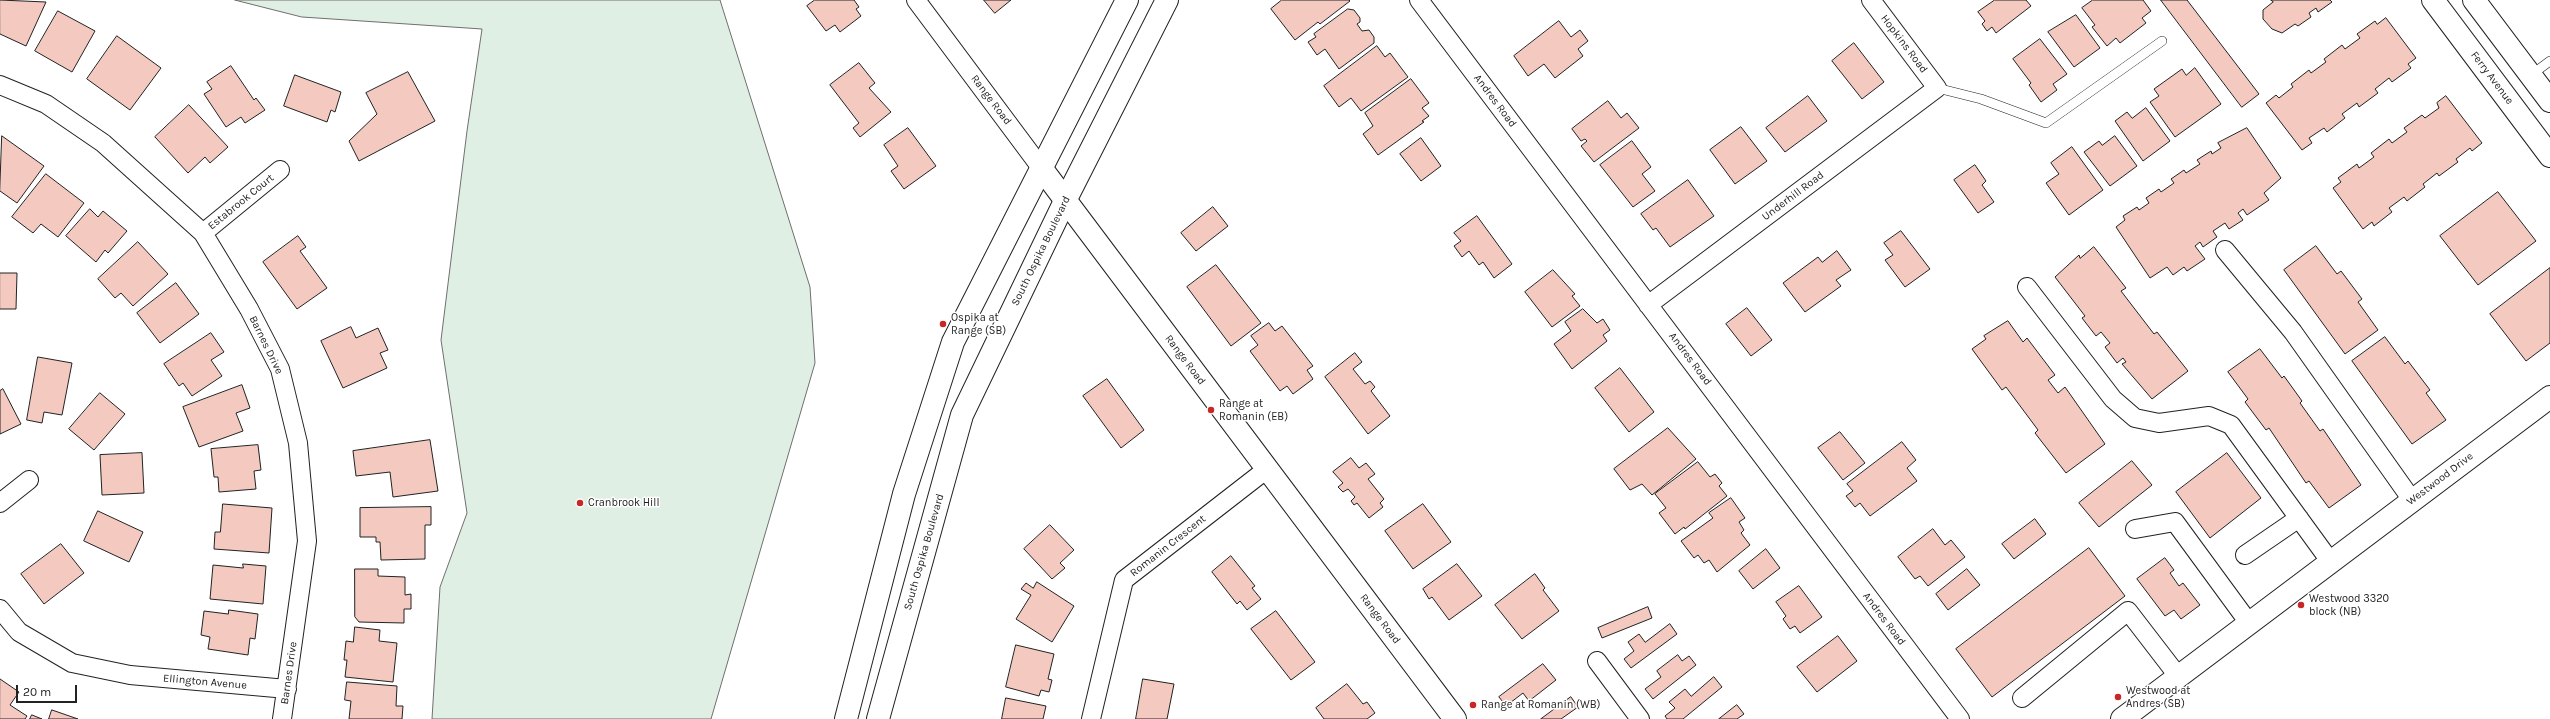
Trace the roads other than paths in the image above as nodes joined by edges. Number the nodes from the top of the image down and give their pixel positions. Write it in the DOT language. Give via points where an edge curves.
graph roads {
  1 [pos="916,0"];
  2 [pos="1127,0"];
  3 [pos="1168,0"];
  4 [pos="1419,0"];
  5 [pos="1871,0"];
  6 [pos="2433,0"];
  7 [pos="2474,0"];
  8 [pos="2162,41"];
  9 [pos="2550,61"];
  10 [pos="2531,75"];
  11 [pos="0,84"];
  12 [pos="1937,88"];
  13 [pos="2550,101"];
  14 [pos="2550,156"];
  15 [pos="1042,169"];
  16 [pos="280,170"];
  17 [pos="1065,201"];
  18 [pos="202,233"];
  19 [pos="2225,250"];
  20 [pos="2027,287"];
  21 [pos="1648,304"];
  22 [pos="2550,397"];
  23 [pos="1267,469"];
  24 [pos="29,480"];
  25 [pos="2412,500"];
  26 [pos="0,503"];
  27 [pos="2299,518"];
  28 [pos="2135,529"];
  29 [pos="2245,555"];
  30 [pos="2330,561"];
  31 [pos="0,609"];
  32 [pos="2249,623"];
  33 [pos="1597,661"];
  34 [pos="2178,676"];
  35 [pos="287,689"];
  36 [pos="2022,698"];
  37 [pos="282,719"];
  38 [pos="846,719"];
  39 [pos="878,719"];
  40 [pos="1091,719"];
  41 [pos="1455,719"];
  42 [pos="1640,719"];
  43 [pos="1960,719"];
  44 [pos="2122,719"];
  1 -- 15 [label="street, Range Road"];
  2 -- 15 [label="main road"];
  3 -- 17 [label="main road, South Ospika Boulevard"];
  4 -- 21 [label="street, Andres Road"];
  5 -- 12 [label="street, Hopkins Road"];
  6 -- 14 [label="main road, Ferry Avenue"];
  7 -- 10 [label="main road"];
  8 -- 12 [label="lane" via="2046,123 1981,99"];
  9 -- 10 [label="lane"];
  10 -- 13 [label="main road"];
  11 -- 18 [label="street, Barnes Drive" via="46,104 103,143"];
  12 -- 21 [label="street, Underhill Road"];
  15 -- 17 [label="main road, Range Road"];
  15 -- 38 [label="main road" via="953,342 904,494"];
  16 -- 18 [label="street, Estabrook Court"];
  17 -- 23 [label="main road, Range Road"];
  17 -- 39 [label="main road, South Ospika Boulevard" via="962,415"];
  18 -- 35 [label="street, Barnes Drive" via="249,309 280,369 298,442 307,541"];
  19 -- 25 [label="street" via="2293,332"];
  20 -- 27 [label="street" via="2112,399 2136,418 2159,423 2209,416 2231,425"];
  21 -- 43 [label="street, Andres Road"];
  22 -- 25 [label="main road, Westwood Drive"];
  23 -- 40 [label="street, Romanin Crescent" via="1124,580"];
  23 -- 41 [label="main road, Range Road"];
  24 -- 26 [label="street"];
  25 -- 30 [label="main road, Westwood Drive"];
  27 -- 29 [label="street"];
  27 -- 30 [label="street"];
  28 -- 32 [label="street" via="2175,522"];
  30 -- 32 [label="main road, Westwood Drive"];
  31 -- 35 [label="street, Ellington Avenue" via="19,632 72,663 130,675"];
  32 -- 34 [label="main road, Westwood Drive"];
  33 -- 42 [label="street"];
  34 -- 36 [label="street" via="2128,611"];
  34 -- 44 [label="main road, Westwood Drive"];
  35 -- 37 [label="street, Barnes Drive"];
}
